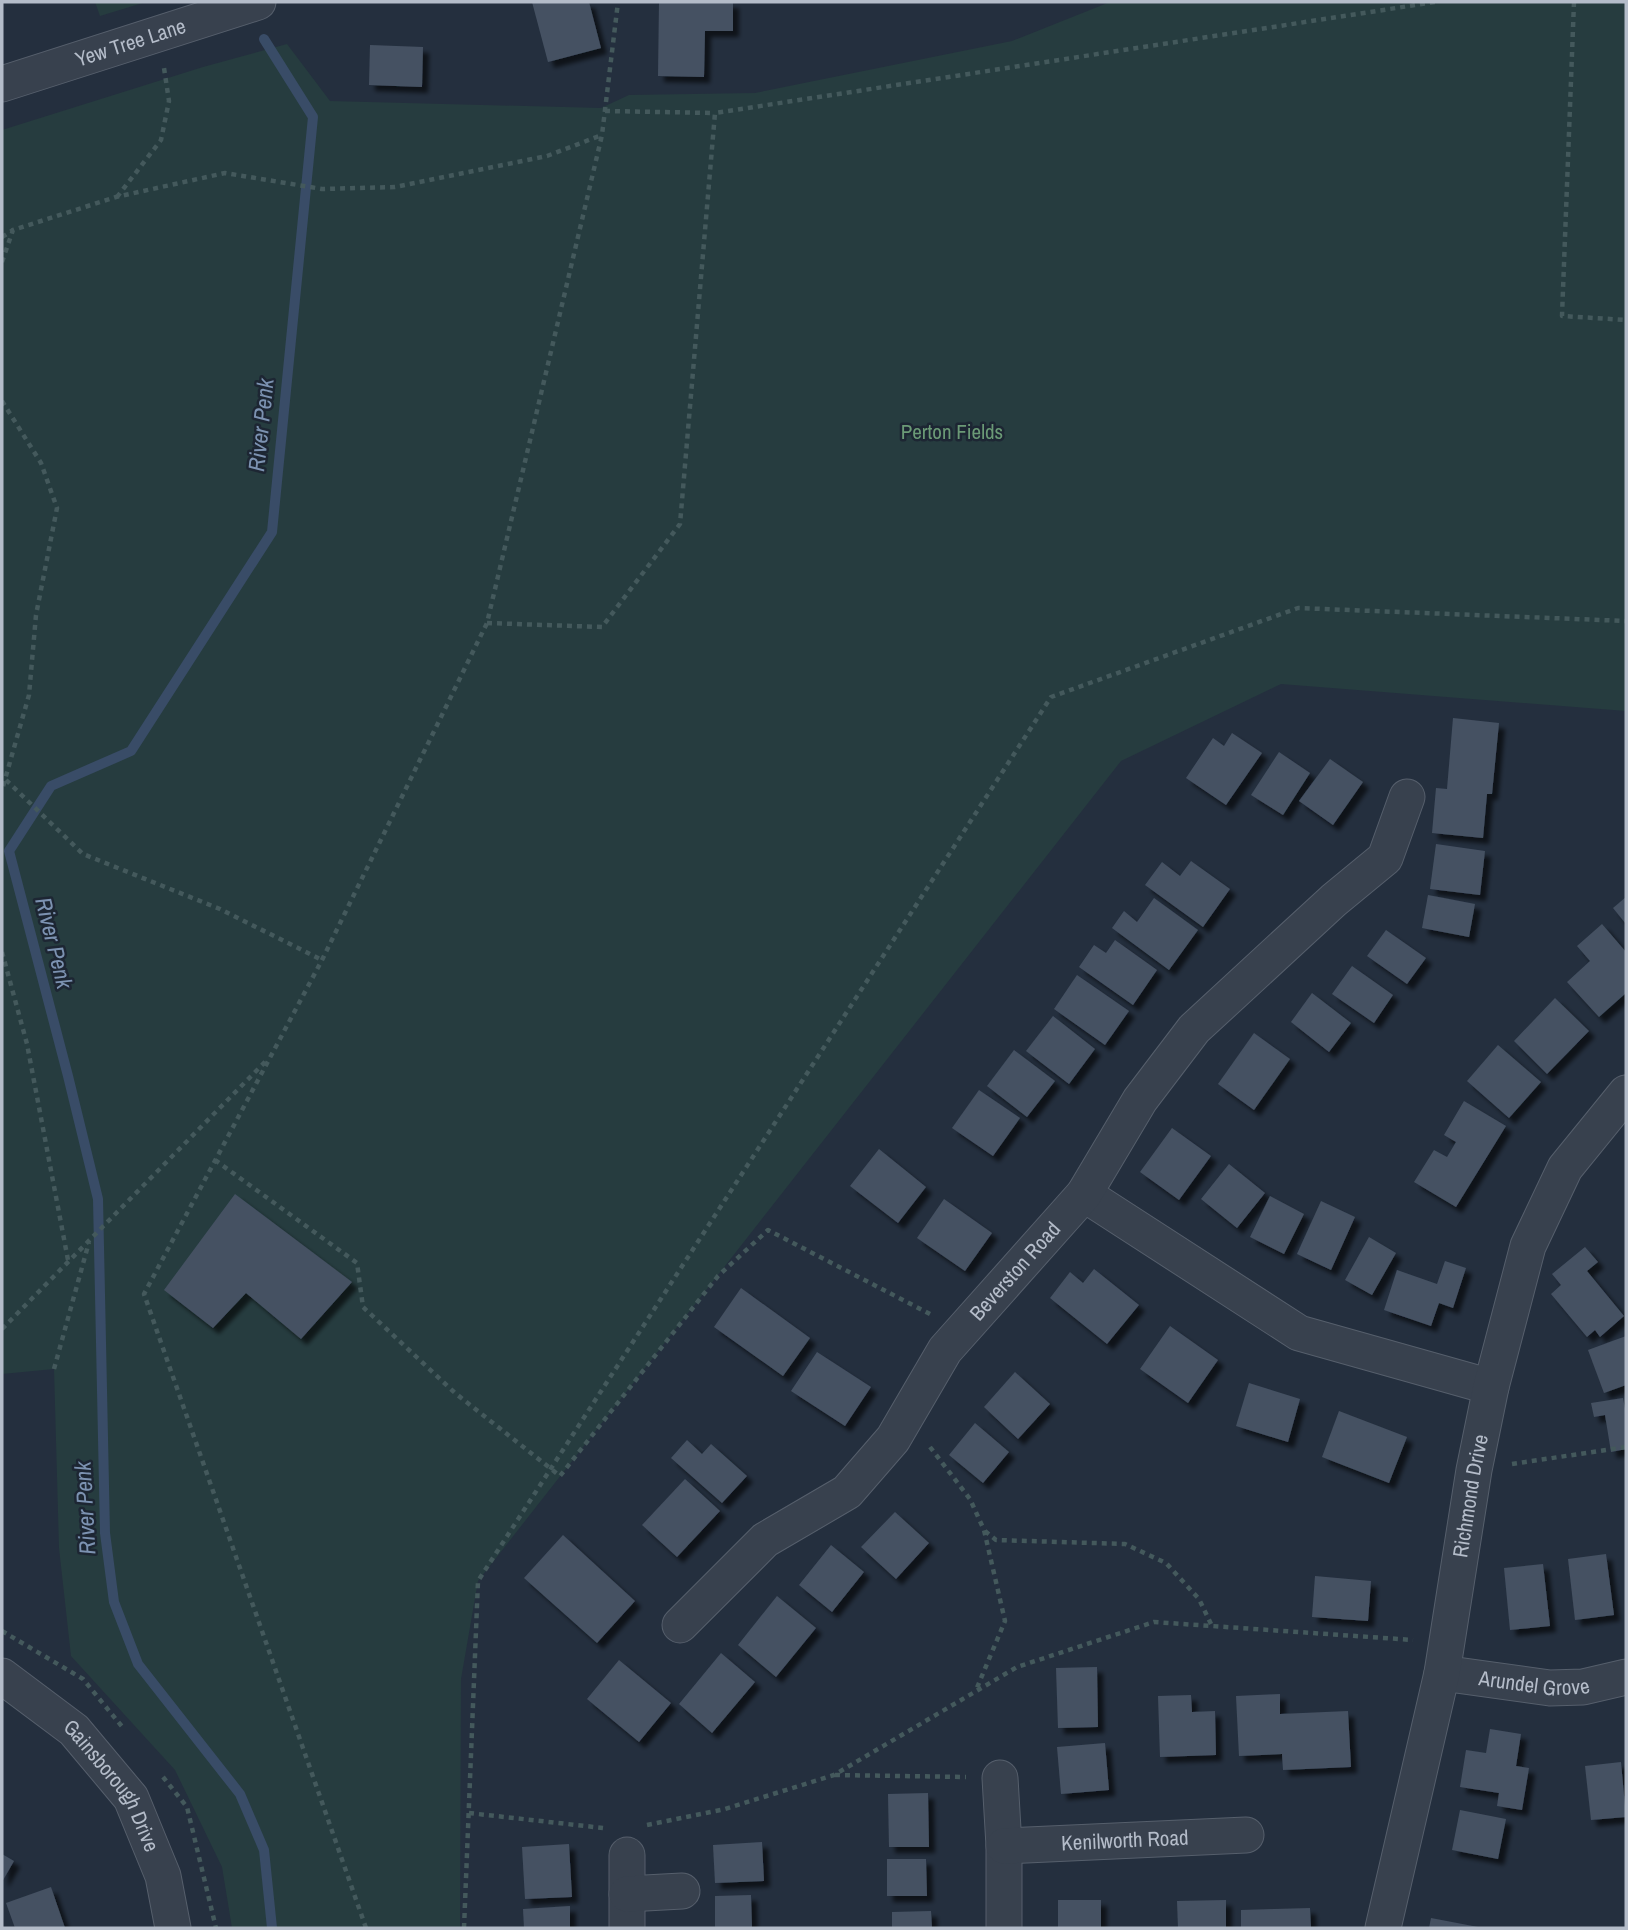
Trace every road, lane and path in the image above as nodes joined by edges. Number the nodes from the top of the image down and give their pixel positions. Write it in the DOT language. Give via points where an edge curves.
graph roads {
  1 [pos="258,2"];
  2 [pos="618,2"];
  3 [pos="1435,2"];
  4 [pos="1574,2"];
  5 [pos="160,32"];
  6 [pos="2,84"];
  7 [pos="605,111"];
  8 [pos="715,113"];
  9 [pos="602,135"];
  10 [pos="116,197"];
  11 [pos="13,230"];
  12 [pos="2,237"];
  13 [pos="2,262"];
  14 [pos="1626,320"];
  15 [pos="2,401"];
  16 [pos="1626,621"];
  17 [pos="487,623"];
  18 [pos="6,780"];
  19 [pos="2,790"];
  20 [pos="1407,797"];
  21 [pos="2,952"];
  22 [pos="322,960"];
  23 [pos="271,1055"];
  24 [pos="1626,1093"];
  25 [pos="215,1160"];
  26 [pos="1084,1194"];
  27 [pos="90,1240"];
  28 [pos="68,1261"];
  29 [pos="2,1329"];
  30 [pos="961,1331"];
  31 [pos="54,1369"];
  32 [pos="1490,1387"];
  33 [pos="907,1416"];
  34 [pos="1626,1447"];
  35 [pos="551,1468"];
  36 [pos="1474,1470"];
  37 [pos="984,1530"];
  38 [pos="680,1625"];
  39 [pos="1212,1626"];
  40 [pos="1444,1658"];
  41 [pos="2,1676"];
  42 [pos="1626,1677"];
  43 [pos="976,1691"];
  44 [pos="834,1774"];
  45 [pos="1000,1778"];
  46 [pos="468,1814"];
  47 [pos="1246,1835"];
  48 [pos="623,1837"];
  49 [pos="1004,1846"];
  50 [pos="682,1891"];
  51 [pos="627,1894"];
  52 [pos="173,1928"];
  53 [pos="366,1928"];
  54 [pos="464,1928"];
  55 [pos="627,1928"];
  56 [pos="1004,1928"];
  57 [pos="1383,1928"];
  1 -- 5 [label="street, Yew Tree Lane"];
  2 -- 7 [label="path"];
  3 -- 8 [label="path"];
  4 -- 14 [label="path" via="1562,316"];
  5 -- 6 [label="street, Yew Tree Lane"];
  5 -- 10 [label="path" via="169,101 161,140"];
  7 -- 8 [label="path"];
  7 -- 9 [label="path"];
  8 -- 17 [label="path" via="680,524 603,627"];
  9 -- 10 [label="path" via="547,156 395,187 322,189 225,173"];
  9 -- 17 [label="path"];
  10 -- 11 [label="path"];
  11 -- 12 [label="path"];
  11 -- 13 [label="path"];
  15 -- 18 [label="path" via="41,463 57,508 36,615 29,695"];
  16 -- 35 [label="path" via="1298,608 1051,697"];
  17 -- 22 [label="path"];
  18 -- 19 [label="path"];
  18 -- 22 [label="path" via="83,854 220,909"];
  20 -- 26 [label="street, Beverston Road" via="1385,858 1194,1029 1140,1100"];
  21 -- 28 [label="path" via="27,1044"];
  22 -- 23 [label="path"];
  23 -- 25 [label="path"];
  23 -- 27 [label="path"];
  24 -- 32 [label="street, Richmond Drive" via="1566,1168 1528,1247"];
  25 -- 35 [label="path" via="357,1264 363,1307 455,1393"];
  25 -- 53 [label="path" via="144,1294"];
  26 -- 30 [label="street, Beverston Road"];
  26 -- 32 [label="street" via="1299,1333"];
  27 -- 28 [label="path"];
  27 -- 31 [label="path"];
  28 -- 29 [label="path"];
  30 -- 33 [label="street, Beverston Road"];
  30 -- 35 [label="path" via="768,1230 718,1276 560,1476"];
  32 -- 36 [label="street, Richmond Drive"];
  33 -- 37 [label="path" via="970,1499"];
  33 -- 38 [label="street, Beverston Road" via="847,1492 765,1539"];
  34 -- 36 [label="path"];
  35 -- 46 [label="path" via="478,1581"];
  36 -- 40 [label="street, Richmond Drive"];
  37 -- 39 [label="path" via="996,1540 1125,1544 1166,1563 1199,1599"];
  37 -- 43 [label="path" via="1005,1621"];
  39 -- 40 [label="path"];
  39 -- 43 [label="path" via="1154,1622 1017,1667"];
  40 -- 42 [label="street, Arundel Grove" via="1550,1688 1583,1687"];
  40 -- 57 [label="street, Richmond Drive"];
  41 -- 52 [label="street, Gainsborough Drive" via="74,1730 131,1798 163,1875"];
  43 -- 44 [label="path"];
  44 -- 45 [label="path"];
  44 -- 48 [label="path"];
  45 -- 49 [label="street"];
  46 -- 48 [label="path"];
  46 -- 54 [label="path"];
  47 -- 49 [label="street, Kenilworth Road"];
  48 -- 51 [label="street"];
  49 -- 56 [label="street"];
  50 -- 51 [label="street"];
  51 -- 55 [label="street"];
}
